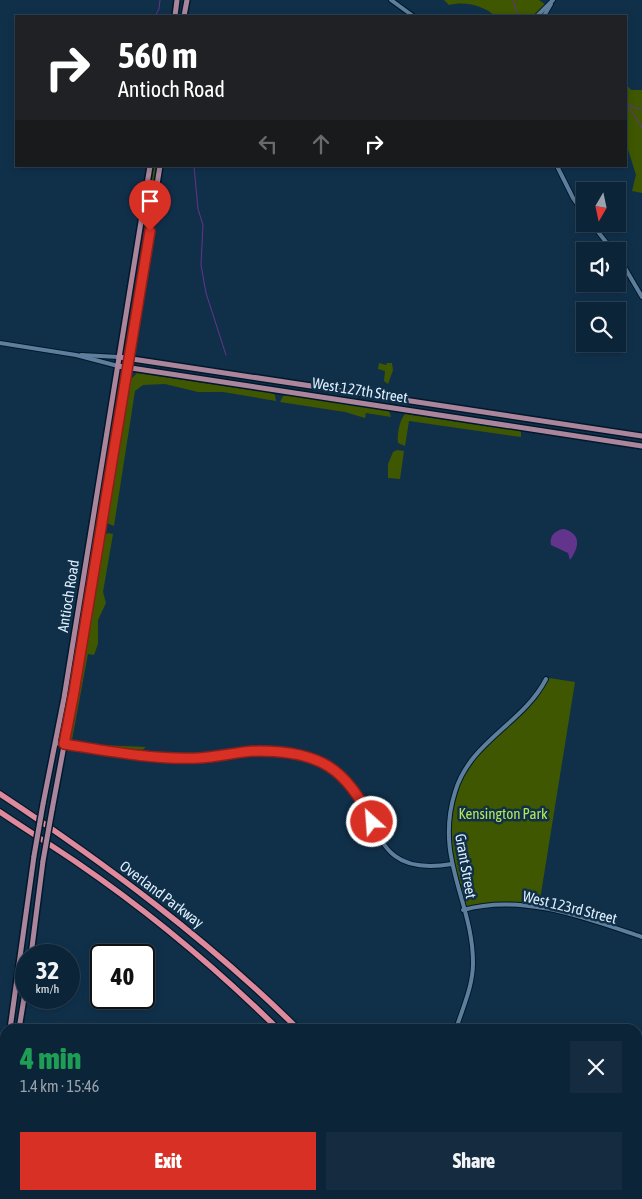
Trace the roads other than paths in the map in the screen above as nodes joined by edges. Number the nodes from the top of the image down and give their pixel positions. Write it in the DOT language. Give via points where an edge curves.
graph roads {
  1 [pos="177,0"];
  2 [pos="187,0"];
  3 [pos="391,0"];
  4 [pos="552,1"];
  5 [pos="175,15"];
  6 [pos="184,15"];
  7 [pos="412,15"];
  8 [pos="538,15"];
  9 [pos="545,15"];
  10 [pos="150,167"];
  11 [pos="160,167"];
  12 [pos="558,167"];
  13 [pos="576,202"];
  14 [pos="598,232"];
  15 [pos="606,242"];
  16 [pos="626,270"];
  17 [pos="642,297"];
  18 [pos="0,343"];
  19 [pos="76,355"];
  20 [pos="120,357"];
  21 [pos="129,358"];
  22 [pos="118,366"];
  23 [pos="128,367"];
  24 [pos="642,436"];
  25 [pos="642,446"];
  26 [pos="546,679"];
  27 [pos="54,743"];
  28 [pos="64,744"];
  29 [pos="0,794"];
  30 [pos="0,812"];
  31 [pos="452,864"];
  32 [pos="463,910"];
  33 [pos="642,938"];
  34 [pos="32,944"];
  35 [pos="22,1009"];
  36 [pos="11,1024"];
  37 [pos="20,1024"];
  38 [pos="273,1024"];
  39 [pos="293,1024"];
  40 [pos="458,1024"];
  1 -- 5 [label="main road"];
  2 -- 6 [label="main road"];
  3 -- 7 [label="street"];
  4 -- 8 [label="street"];
  4 -- 9 [label="street"];
  10 -- 20 [label="main road, Antioch Road"];
  11 -- 21 [label="main road, Antioch Road"];
  12 -- 13 [label="street"];
  14 -- 15 [label="street"];
  16 -- 17 [label="street"];
  18 -- 19 [label="street, West 127th Street"];
  19 -- 20 [label="street, West 127th Street"];
  19 -- 22 [label="street, West 127th Street"];
  20 -- 21 [label="main road, West 127th Street"];
  20 -- 22 [label="main road, Antioch Road"];
  21 -- 23 [label="main road, Antioch Road"];
  21 -- 24 [label="main road, West 127th Street"];
  22 -- 23 [label="main road, West 127th Street"];
  22 -- 27 [label="main road, Antioch Road"];
  23 -- 25 [label="main road, West 127th Street"];
  23 -- 28 [label="main road, Antioch Road"];
  26 -- 31 [label="street, Grant Street" via="530,704 477,752 459,778 448,831"];
  27 -- 28 [label="street"];
  27 -- 36 [label="main road, Antioch Road, bridge" via="34,856"];
  28 -- 31 [label="street" via="170,758 258,751 319,761 331,767 358,793 380,838 394,855 419,866"];
  28 -- 34 [label="main road, Antioch Road, bridge"];
  29 -- 39 [label="highway, Overland Parkway" via="169,913"];
  30 -- 38 [label="highway" via="75,861 179,940"];
  31 -- 32 [label="street, Grant Street"];
  32 -- 33 [label="street, West 123rd Street" via="503,904 534,907 579,917"];
  32 -- 40 [label="street, Grant Street" via="473,964 470,986"];
  35 -- 37 [label="main road"];
}
